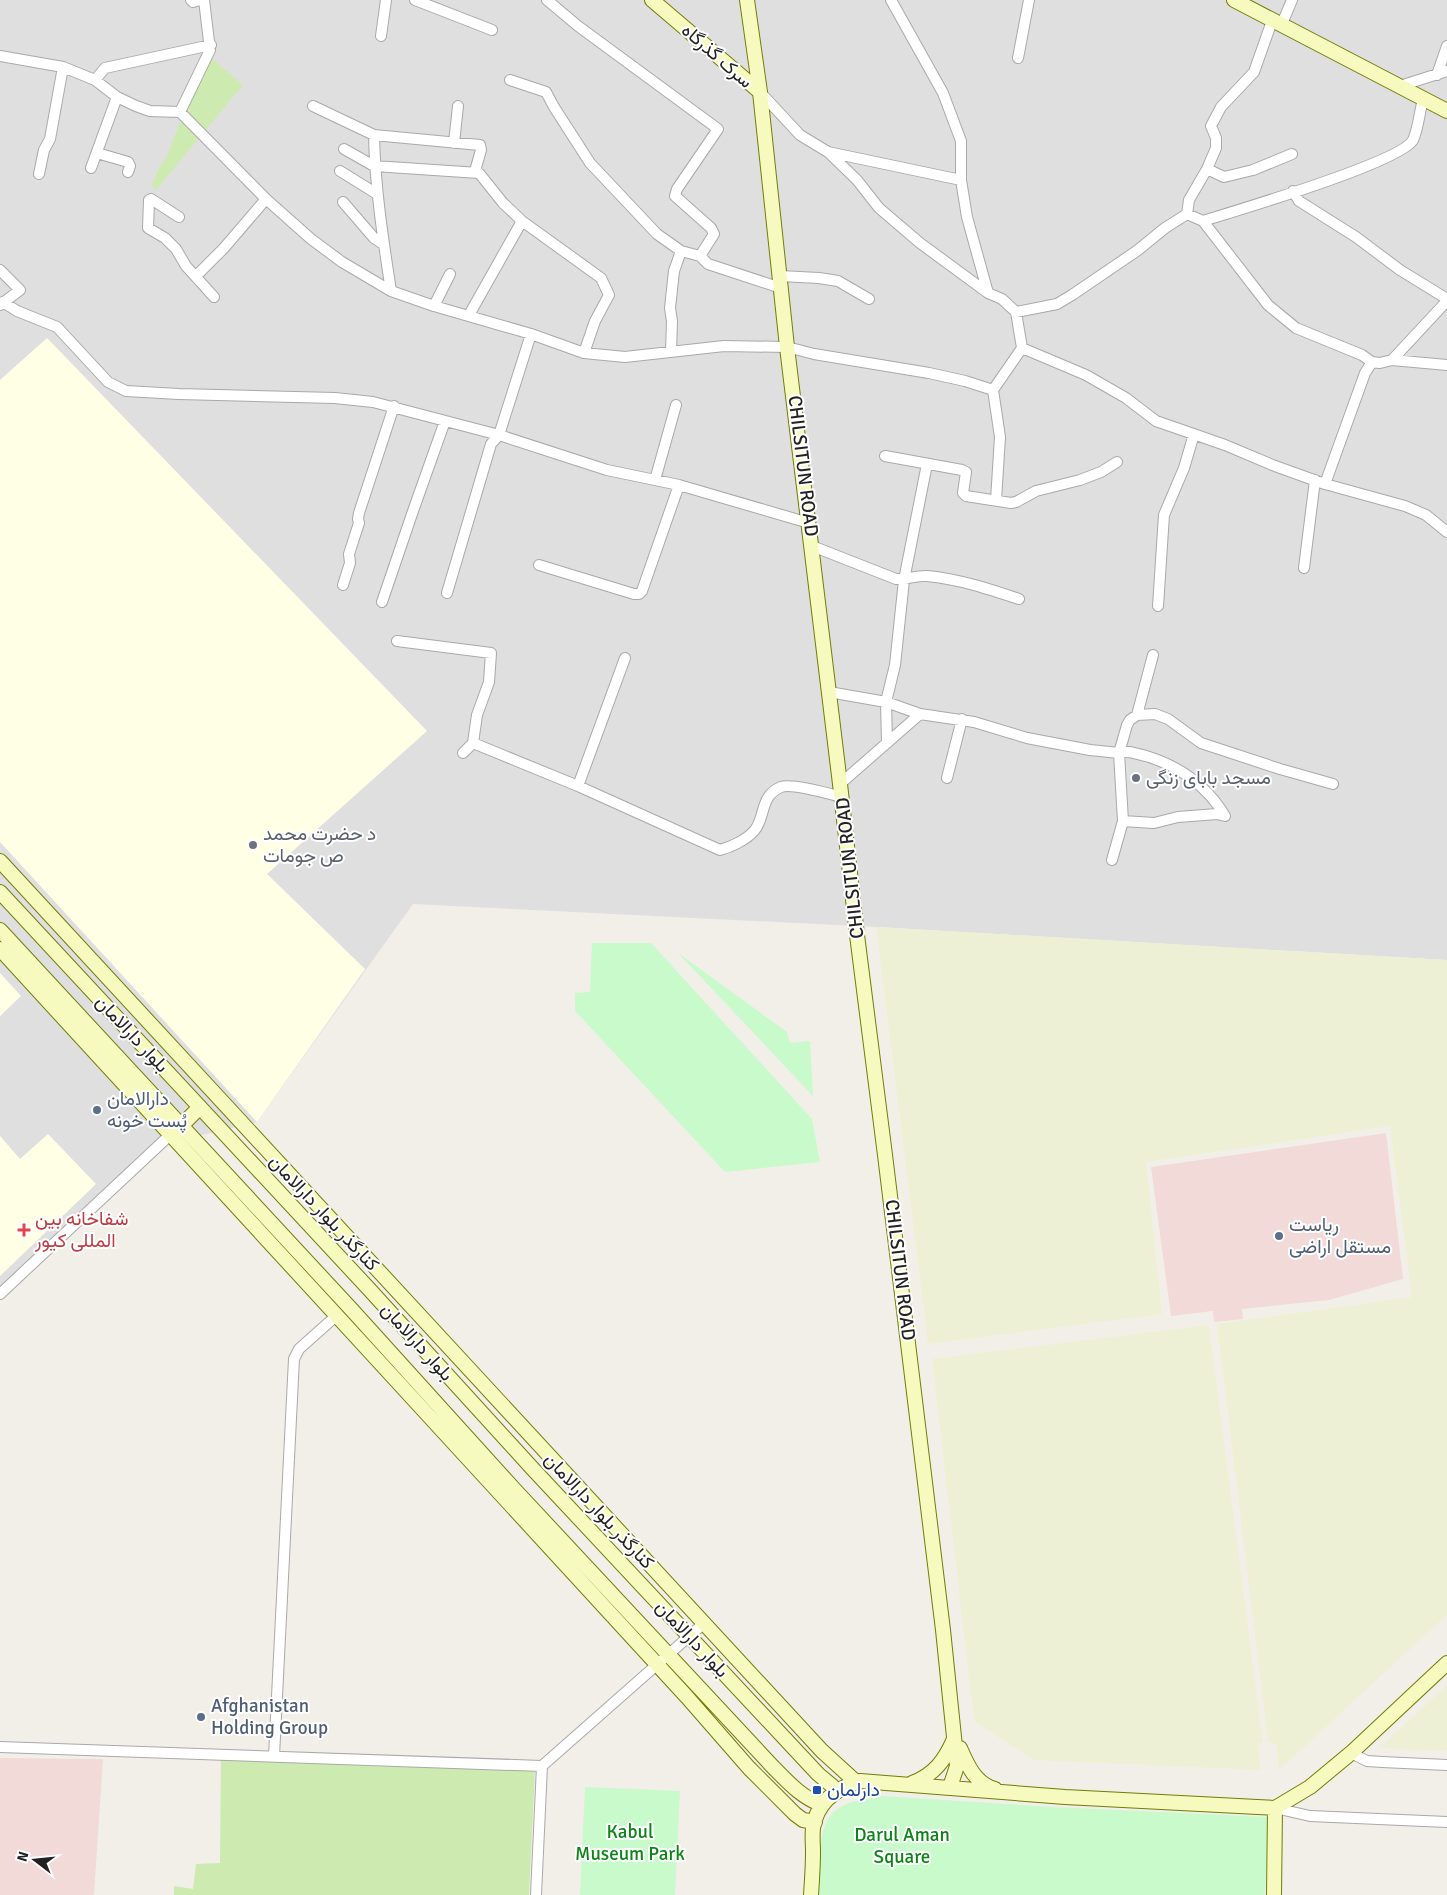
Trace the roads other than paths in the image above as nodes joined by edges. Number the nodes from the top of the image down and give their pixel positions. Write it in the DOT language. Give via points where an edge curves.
graph roads {
  1 [pos="191,0"];
  2 [pos="199,0"];
  3 [pos="204,0"];
  4 [pos="386,0"];
  5 [pos="415,0"];
  6 [pos="547,0"];
  7 [pos="652,0"];
  8 [pos="748,0"];
  9 [pos="891,0"];
  10 [pos="1029,0"];
  11 [pos="1234,0"];
  12 [pos="1292,0"];
  13 [pos="1277,24"];
  14 [pos="492,30"];
  15 [pos="381,36"];
  16 [pos="211,45"];
  17 [pos="1447,46"];
  18 [pos="0,56"];
  19 [pos="1018,58"];
  20 [pos="63,67"];
  21 [pos="1447,71"];
  22 [pos="1437,75"];
  23 [pos="95,80"];
  24 [pos="510,80"];
  25 [pos="1400,86"];
  26 [pos="760,92"];
  27 [pos="117,97"];
  28 [pos="1423,99"];
  29 [pos="313,106"];
  30 [pos="458,106"];
  31 [pos="1447,111"];
  32 [pos="180,112"];
  33 [pos="374,135"];
  34 [pos="454,143"];
  35 [pos="344,149"];
  36 [pos="828,152"];
  37 [pos="97,153"];
  38 [pos="1292,154"];
  39 [pos="374,166"];
  40 [pos="91,168"];
  41 [pos="1207,169"];
  42 [pos="340,171"];
  43 [pos="128,172"];
  44 [pos="475,172"];
  45 [pos="39,174"];
  46 [pos="961,180"];
  47 [pos="1294,191"];
  48 [pos="377,194"];
  49 [pos="266,199"];
  50 [pos="343,202"];
  51 [pos="1188,214"];
  52 [pos="178,218"];
  53 [pos="1203,221"];
  54 [pos="522,222"];
  55 [pos="383,244"];
  56 [pos="681,251"];
  57 [pos="700,256"];
  58 [pos="0,270"];
  59 [pos="450,274"];
  60 [pos="196,276"];
  61 [pos="781,282"];
  62 [pos="391,291"];
  63 [pos="988,293"];
  64 [pos="214,296"];
  65 [pos="869,298"];
  66 [pos="1447,300"];
  67 [pos="1,304"];
  68 [pos="434,306"];
  69 [pos="1016,312"];
  70 [pos="469,315"];
  71 [pos="531,334"];
  72 [pos="787,346"];
  73 [pos="1022,348"];
  74 [pos="670,352"];
  75 [pos="584,353"];
  76 [pos="1392,360"];
  77 [pos="1372,362"];
  78 [pos="1447,365"];
  79 [pos="993,390"];
  80 [pos="676,405"];
  81 [pos="394,406"];
  82 [pos="445,421"];
  83 [pos="1194,434"];
  84 [pos="499,435"];
  85 [pos="885,456"];
  86 [pos="1117,462"];
  87 [pos="927,464"];
  88 [pos="655,480"];
  89 [pos="1320,482"];
  90 [pos="678,485"];
  91 [pos="996,500"];
  92 [pos="809,523"];
  93 [pos="1447,532"];
  94 [pos="812,546"];
  95 [pos="539,566"];
  96 [pos="1304,568"];
  97 [pos="904,580"];
  98 [pos="343,585"];
  99 [pos="447,592"];
  100 [pos="1019,598"];
  101 [pos="382,602"];
  102 [pos="1158,606"];
  103 [pos="397,641"];
  104 [pos="1153,655"];
  105 [pos="625,658"];
  106 [pos="829,692"];
  107 [pos="886,702"];
  108 [pos="920,714"];
  109 [pos="1137,715"];
  110 [pos="962,719"];
  111 [pos="472,743"];
  112 [pos="887,743"];
  113 [pos="463,753"];
  114 [pos="1119,753"];
  115 [pos="947,778"];
  116 [pos="1333,784"];
  117 [pos="578,786"];
  118 [pos="841,791"];
  119 [pos="1123,821"];
  120 [pos="1112,860"];
  121 [pos="0,861"];
  122 [pos="0,892"];
  123 [pos="0,930"];
  124 [pos="0,949"];
  125 [pos="198,1076"];
  126 [pos="190,1096"];
  127 [pos="200,1107"];
  128 [pos="176,1130"];
  129 [pos="0,1294"];
  130 [pos="336,1316"];
  131 [pos="703,1624"];
  132 [pos="689,1636"];
  133 [pos="669,1653"];
  134 [pos="1447,1663"];
  135 [pos="657,1666"];
  136 [pos="955,1736"];
  137 [pos="0,1747"];
  138 [pos="1350,1753"];
  139 [pos="274,1756"];
  140 [pos="1447,1765"];
  141 [pos="542,1766"];
  142 [pos="856,1782"];
  143 [pos="909,1784"];
  144 [pos="950,1787"];
  145 [pos="837,1790"];
  146 [pos="1011,1792"];
  147 [pos="822,1805"];
  148 [pos="1275,1808"];
  149 [pos="815,1822"];
  150 [pos="1447,1822"];
  151 [pos="536,1895"];
  152 [pos="811,1895"];
  153 [pos="1274,1895"];
  1 -- 2 [label="street"];
  3 -- 16 [label="street"];
  4 -- 15 [label="street"];
  5 -- 14 [label="street"];
  6 -- 57 [label="street" via="718,129 675,196 714,234"];
  7 -- 26 [label="main road, سرک گذرگاه"];
  8 -- 26 [label="main road, CHILSITUN ROAD"];
  9 -- 46 [label="street" via="946,101 961,141"];
  10 -- 19 [label="street"];
  11 -- 13 [label="main road"];
  12 -- 13 [label="street"];
  13 -- 25 [label="main road"];
  13 -- 41 [label="street" via="1254,72 1221,107 1211,126 1216,148"];
  16 -- 23 [label="street" via="105,68"];
  16 -- 32 [label="street"];
  17 -- 22 [label="street"];
  18 -- 20 [label="street"];
  20 -- 23 [label="street"];
  20 -- 45 [label="street" via="50,139"];
  21 -- 22 [label="street"];
  22 -- 25 [label="street"];
  23 -- 27 [label="street"];
  24 -- 56 [label="street" via="546,92 590,163 657,234"];
  25 -- 28 [label="main road"];
  26 -- 36 [label="street" via="800,135"];
  26 -- 61 [label="main road, CHILSITUN ROAD"];
  27 -- 32 [label="street" via="150,111"];
  27 -- 37 [label="street"];
  28 -- 31 [label="main road"];
  28 -- 47 [label="street" via="1412,140 1406,146 1363,167"];
  29 -- 33 [label="street"];
  30 -- 34 [label="street"];
  32 -- 49 [label="street"];
  33 -- 34 [label="street"];
  33 -- 39 [label="street"];
  34 -- 44 [label="street" via="480,145"];
  35 -- 39 [label="street"];
  36 -- 46 [label="street"];
  36 -- 63 [label="street" via="857,180 879,208 920,244"];
  37 -- 40 [label="street"];
  37 -- 43 [label="street" via="128,162"];
  38 -- 41 [label="street" via="1224,177"];
  39 -- 44 [label="street"];
  39 -- 48 [label="street"];
  41 -- 51 [label="street" via="1189,200"];
  42 -- 48 [label="street"];
  44 -- 54 [label="street"];
  46 -- 63 [label="street" via="967,217"];
  47 -- 53 [label="street"];
  47 -- 66 [label="street" via="1299,202 1356,236"];
  48 -- 55 [label="street"];
  49 -- 60 [label="street"];
  49 -- 62 [label="street" via="334,256"];
  50 -- 55 [label="street"];
  51 -- 53 [label="street"];
  51 -- 69 [label="street" via="1072,296 1056,304"];
  52 -- 60 [label="street" via="149,200 148,228 165,238"];
  53 -- 77 [label="street" via="1268,305 1296,328"];
  54 -- 70 [label="street"];
  54 -- 75 [label="street" via="600,278 609,295 595,321"];
  55 -- 62 [label="street"];
  56 -- 57 [label="street"];
  56 -- 74 [label="street" via="674,270"];
  57 -- 61 [label="street" via="708,264 726,272"];
  58 -- 67 [label="street" via="20,290"];
  59 -- 68 [label="street"];
  60 -- 64 [label="street"];
  61 -- 65 [label="street" via="820,278 838,281"];
  61 -- 72 [label="main road, CHILSITUN ROAD"];
  62 -- 68 [label="street"];
  63 -- 69 [label="street" via="1002,299"];
  66 -- 76 [label="street"];
  67 -- 81 [label="street" via="56,327 108,382 126,391 335,398"];
  68 -- 70 [label="street"];
  69 -- 73 [label="street"];
  70 -- 71 [label="street"];
  71 -- 75 [label="street"];
  71 -- 84 [label="street"];
  72 -- 74 [label="street" via="724,346"];
  72 -- 79 [label="street" via="814,354 929,373"];
  72 -- 92 [label="main road, CHILSITUN ROAD"];
  73 -- 79 [label="street"];
  73 -- 83 [label="street" via="1086,375 1126,398 1156,421"];
  74 -- 75 [label="street" via="625,357"];
  76 -- 77 [label="street"];
  76 -- 78 [label="street"];
  77 -- 89 [label="street"];
  79 -- 91 [label="street" via="1000,438"];
  80 -- 88 [label="street"];
  81 -- 82 [label="street"];
  81 -- 98 [label="street" via="358,519"];
  82 -- 84 [label="street"];
  82 -- 101 [label="street"];
  83 -- 89 [label="street"];
  83 -- 102 [label="street" via="1164,515"];
  84 -- 88 [label="street" via="607,470"];
  84 -- 99 [label="street" via="491,444"];
  85 -- 87 [label="street"];
  86 -- 91 [label="street" via="1101,472 1036,491 1016,502"];
  87 -- 91 [label="street" via="962,470 967,475 966,496"];
  87 -- 97 [label="street"];
  88 -- 90 [label="street"];
  89 -- 93 [label="street" via="1405,506 1426,515"];
  89 -- 96 [label="street"];
  90 -- 92 [label="street"];
  90 -- 95 [label="street" via="639,594"];
  92 -- 94 [label="main road, CHILSITUN ROAD"];
  94 -- 97 [label="street"];
  94 -- 106 [label="main road, CHILSITUN ROAD"];
  97 -- 100 [label="street" via="925,576 968,583"];
  97 -- 107 [label="street" via="895,665"];
  103 -- 111 [label="street" via="492,653 489,682 477,715"];
  104 -- 109 [label="street"];
  105 -- 117 [label="street"];
  106 -- 107 [label="street"];
  106 -- 118 [label="main road, CHILSITUN ROAD"];
  107 -- 108 [label="street"];
  107 -- 112 [label="street"];
  108 -- 110 [label="street"];
  108 -- 112 [label="street"];
  109 -- 114 [label="street" via="1127,725"];
  109 -- 116 [label="street" via="1156,714 1201,743"];
  110 -- 114 [label="street" via="1027,738"];
  110 -- 115 [label="street"];
  111 -- 113 [label="street"];
  111 -- 117 [label="street"];
  112 -- 118 [label="street"];
  114 -- 119 [label="street"];
  114 -- 119 [label="street" via="1127,751 1156,759 1183,772 1201,785 1226,816 1178,817 1154,823"];
  117 -- 118 [label="street" via="720,850 729,848 755,831 768,796 782,786"];
  118 -- 136 [label="main road, CHILSITUN ROAD"];
  119 -- 120 [label="street"];
  121 -- 125 [label="main road, کنارگذر بلوار دارالامان"];
  122 -- 126 [label="main road, بلوار دارالامان"];
  123 -- 128 [label="main road, بلوار دارالامان"];
  124 -- 128 [label="main road"];
  125 -- 126 [label="main road"];
  125 -- 131 [label="main road, کنارگذر بلوار دارالامان"];
  126 -- 127 [label="main road, بلوار دارالامان"];
  127 -- 128 [label="main road"];
  127 -- 132 [label="main road, بلوار دارالامان"];
  128 -- 129 [label="street"];
  128 -- 130 [label="main road"];
  128 -- 133 [label="main road, بلوار دارالامان" via="352,1310"];
  130 -- 135 [label="main road"];
  130 -- 139 [label="street" via="299,1349 294,1359"];
  131 -- 132 [label="street"];
  131 -- 142 [label="main road, کنارگذر بلوار دارالامان" via="822,1752"];
  132 -- 133 [label="street"];
  132 -- 145 [label="main road, بلوار دارالامان" via="818,1774"];
  133 -- 135 [label="street"];
  133 -- 147 [label="main road, بلوار دارالامان" via="795,1790"];
  134 -- 138 [label="main road"];
  135 -- 141 [label="street"];
  135 -- 149 [label="main road" via="777,1797 803,1820"];
  136 -- 143 [label="main road" via="947,1755 934,1772"];
  136 -- 144 [label="main road" via="957,1766"];
  136 -- 146 [label="main road" via="968,1766 979,1780 990,1788"];
  137 -- 139 [label="street"];
  138 -- 140 [label="street" via="1367,1761"];
  138 -- 148 [label="main road" via="1310,1788"];
  139 -- 141 [label="street"];
  141 -- 151 [label="street"];
  142 -- 143 [label="main road"];
  142 -- 145 [label="main road"];
  143 -- 144 [label="main road"];
  144 -- 146 [label="main road"];
  145 -- 147 [label="main road"];
  146 -- 148 [label="main road"];
  147 -- 149 [label="main road"];
  148 -- 150 [label="street" via="1310,1816"];
  148 -- 153 [label="main road"];
  149 -- 152 [label="main road"];
}
